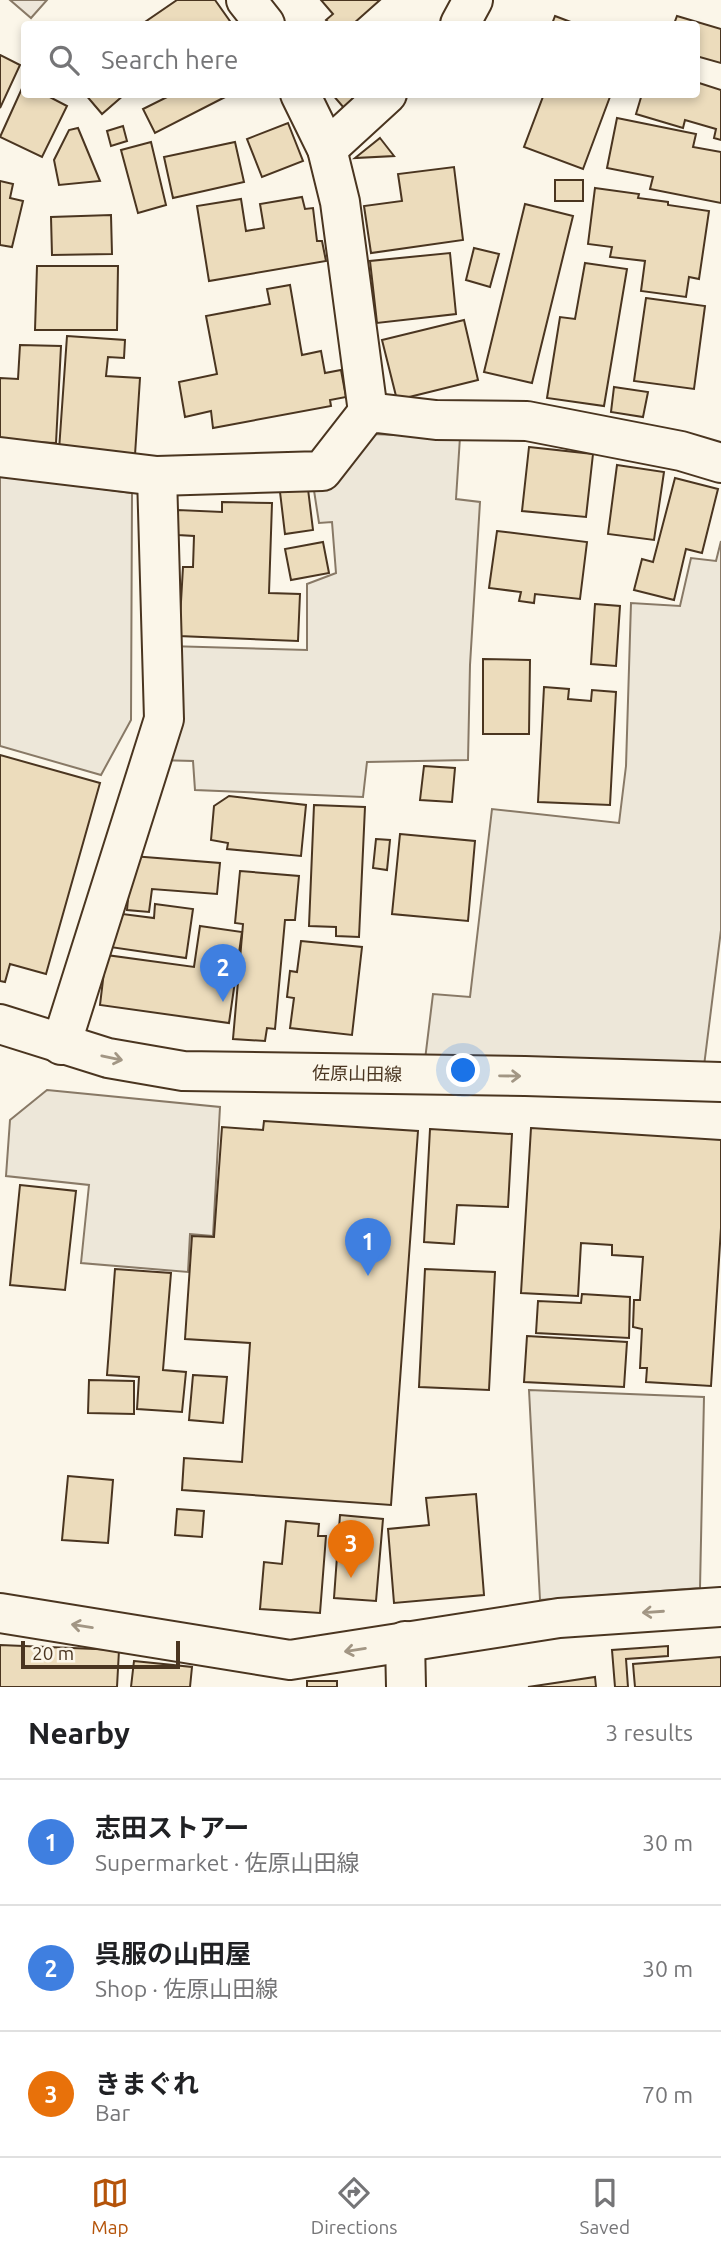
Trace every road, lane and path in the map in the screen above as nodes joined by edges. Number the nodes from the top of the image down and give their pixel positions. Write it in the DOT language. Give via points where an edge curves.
graph roads {
  1 [pos="246,0"];
  2 [pos="473,0"];
  3 [pos="263,21"];
  4 [pos="462,21"];
  5 [pos="302,98"];
  6 [pos="383,98"];
  7 [pos="327,149"];
  8 [pos="368,412"];
  9 [pos="0,457"];
  10 [pos="721,463"];
  11 [pos="157,477"];
  12 [pos="0,1024"];
  13 [pos="61,1045"];
  14 [pos="721,1082"];
  15 [pos="721,1607"];
  16 [pos="0,1613"];
  17 [pos="405,1641"];
  18 [pos="406,1687"];
  1 -- 3 [label="street"];
  2 -- 4 [label="street"];
  5 -- 7 [label="street"];
  6 -- 7 [label="street"];
  7 -- 8 [label="street" via="340,202"];
  8 -- 10 [label="street" via="436,420 527,421"];
  8 -- 11 [label="street" via="321,471"];
  9 -- 11 [label="street"];
  11 -- 13 [label="street" via="164,719"];
  12 -- 13 [label="street, 佐原山田線"];
  13 -- 14 [label="street, 佐原山田線, one-way" via="183,1071"];
  15 -- 17 [label="street, one-way" via="559,1619"];
  17 -- 16 [label="street, one-way" via="290,1660"];
  17 -- 18 [label="street"];
}
